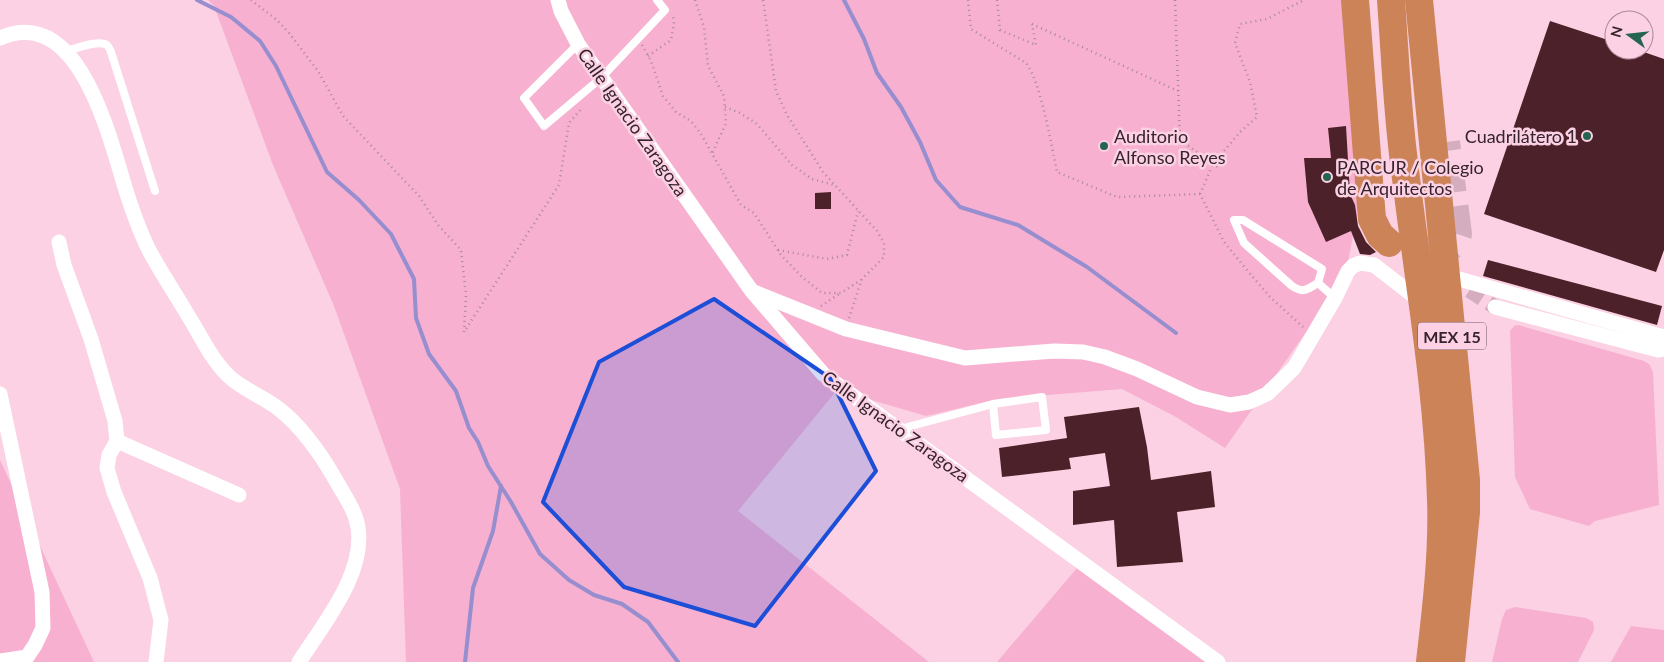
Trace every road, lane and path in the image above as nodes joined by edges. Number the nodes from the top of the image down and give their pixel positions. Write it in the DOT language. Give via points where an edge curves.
graph roads {
  1 [pos="251,0"];
  2 [pos="558,0"];
  3 [pos="657,0"];
  4 [pos="695,0"];
  5 [pos="763,0"];
  6 [pos="968,0"];
  7 [pos="997,0"];
  8 [pos="1175,0"];
  9 [pos="1304,0"];
  10 [pos="1356,0"];
  11 [pos="1368,0"];
  12 [pos="1392,0"];
  13 [pos="1419,0"];
  14 [pos="1432,0"];
  15 [pos="671,8"];
  16 [pos="638,37"];
  17 [pos="0,38"];
  18 [pos="578,44"];
  19 [pos="66,51"];
  20 [pos="648,56"];
  21 [pos="603,80"];
  22 [pos="1178,91"];
  23 [pos="725,107"];
  24 [pos="1441,107"];
  25 [pos="1398,111"];
  26 [pos="712,154"];
  27 [pos="1213,164"];
  28 [pos="1218,168"];
  29 [pos="835,185"];
  30 [pos="155,192"];
  31 [pos="1200,194"];
  32 [pos="858,211"];
  33 [pos="59,242"];
  34 [pos="1388,243"];
  35 [pos="778,250"];
  36 [pos="1445,275"];
  37 [pos="862,279"];
  38 [pos="1318,283"];
  39 [pos="751,290"];
  40 [pos="841,293"];
  41 [pos="1335,298"];
  42 [pos="1424,303"];
  43 [pos="1495,307"];
  44 [pos="810,314"];
  45 [pos="846,329"];
  46 [pos="1664,337"];
  47 [pos="1311,339"];
  48 [pos="1664,349"];
  49 [pos="0,394"];
  50 [pos="993,404"];
  51 [pos="900,429"];
  52 [pos="116,441"];
  53 [pos="238,495"];
  54 [pos="0,661"];
  55 [pos="156,662"];
  56 [pos="299,662"];
  57 [pos="1218,662"];
  58 [pos="1430,662"];
  59 [pos="1451,662"];
  1 -- 21 [label="path" via="290,33 318,71 343,116 419,196 438,225 461,250 466,295 464,332 559,185 569,123"];
  2 -- 18 [label="street, Calle Ignacio Zaragoza"];
  3 -- 16 [label="lane" via="665,10"];
  4 -- 23 [label="path" via="704,27 708,66 724,96"];
  5 -- 29 [label="path" via="776,91 787,116"];
  6 -- 31 [label="path" via="971,29 1031,69 1057,172 1116,197"];
  7 -- 22 [label="path" via="1000,30 1036,44 1032,24"];
  8 -- 22 [label="path"];
  9 -- 27 [label="path" via="1267,19 1240,24 1235,43 1250,82 1257,117"];
  10 -- 34 [label="highway" via="1372,219"];
  11 -- 25 [label="highway" via="1379,60"];
  12 -- 25 [label="highway, MEX 15"];
  13 -- 36 [label="highway, MEX 15"];
  14 -- 24 [label="highway"];
  15 -- 20 [label="path" via="674,24 671,40"];
  16 -- 20 [label="path"];
  16 -- 21 [label="lane"];
  17 -- 19 [label="street" via="11,33 32,33"];
  18 -- 21 [label="street, Calle Ignacio Zaragoza"];
  18 -- 21 [label="lane" via="524,98 544,126"];
  19 -- 30 [label="lane" via="95,43 106,45 111,52"];
  19 -- 56 [label="street" via="100,108 128,198 150,251 216,362 232,380 280,410 304,434 325,462 356,519 360,546 357,562 343,593"];
  20 -- 26 [label="path" via="663,96 676,112 691,121"];
  21 -- 39 [label="street, Calle Ignacio Zaragoza"];
  22 -- 27 [label="path" via="1180,140"];
  23 -- 26 [label="path" via="726,123"];
  23 -- 29 [label="path" via="756,124 792,165 812,179"];
  25 -- 42 [label="highway, MEX 15"];
  26 -- 35 [label="path" via="741,205 754,213"];
  27 -- 28 [label="path"];
  27 -- 31 [label="path"];
  29 -- 32 [label="path"];
  31 -- 47 [label="path" via="1224,242 1270,297 1302,325"];
  32 -- 35 [label="path" via="847,255 827,259"];
  32 -- 37 [label="path" via="884,242 884,257"];
  33 -- 52 [label="street" via="115,421"];
  35 -- 40 [label="path" via="802,277 822,293"];
  36 -- 46 [label="street"];
  36 -- 59 [label="highway, MEX 15" via="1466,480 1466,512"];
  37 -- 40 [label="path"];
  37 -- 45 [label="path"];
  38 -- 38 [label="lane" via="1322,269 1243,220 1234,220 1244,243 1292,286 1304,291"];
  38 -- 41 [label="lane"];
  39 -- 44 [label="street"];
  39 -- 51 [label="street, Calle Ignacio Zaragoza" via="823,374"];
  40 -- 44 [label="path"];
  41 -- 42 [label="street" via="1348,271 1360,263 1374,265"];
  41 -- 47 [label="street"];
  42 -- 58 [label="highway, MEX 15" via="1441,501"];
  43 -- 48 [label="street"];
  44 -- 45 [label="street"];
  45 -- 47 [label="street" via="965,358 1082,352 1138,369 1197,398 1230,405 1249,402 1266,394 1294,368"];
  49 -- 54 [label="street" via="42,592 43,628 27,657"];
  50 -- 50 [label="lane" via="1042,397 1046,430 996,435"];
  50 -- 51 [label="lane"];
  51 -- 57 [label="street, Calle Ignacio Zaragoza"];
  52 -- 53 [label="street"];
  52 -- 55 [label="street" via="107,468 152,586 161,620"];
}
